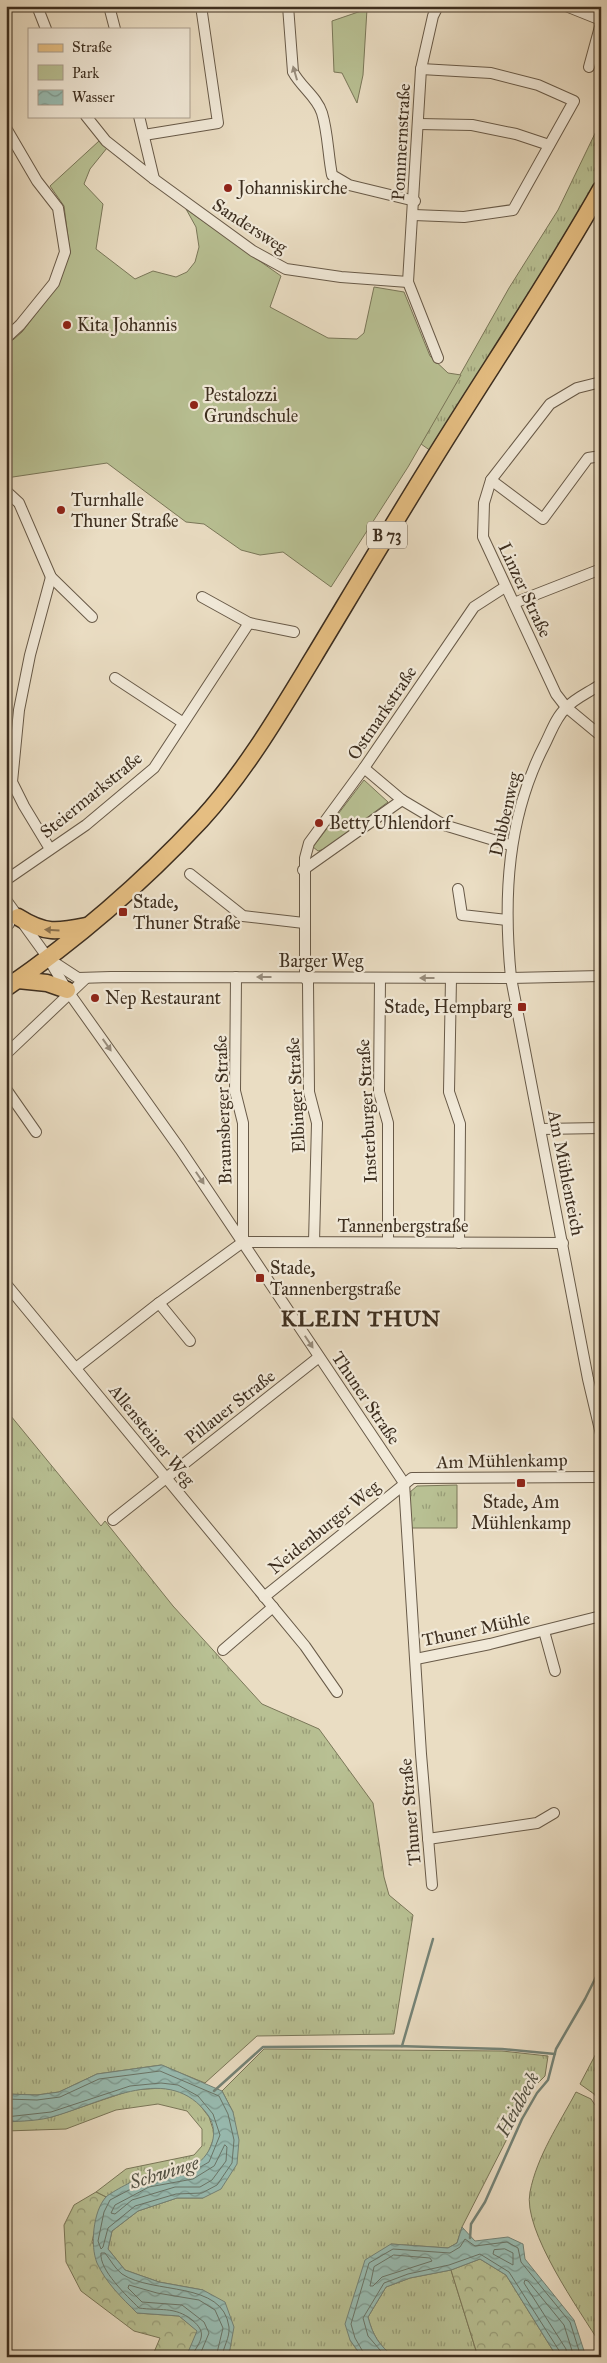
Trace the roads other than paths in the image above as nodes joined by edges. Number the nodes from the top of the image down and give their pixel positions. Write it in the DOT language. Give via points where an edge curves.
graph roads {
  1 [pos="37,6"];
  2 [pos="109,6"];
  3 [pos="201,6"];
  4 [pos="288,6"];
  5 [pos="438,6"];
  6 [pos="566,6"];
  7 [pos="601,22"];
  8 [pos="46,28"];
  9 [pos="115,28"];
  10 [pos="589,67"];
  11 [pos="421,69"];
  12 [pos="88,118"];
  13 [pos="140,118"];
  14 [pos="418,124"];
  15 [pos="6,128"];
  16 [pos="144,135"];
  17 [pos="549,145"];
  18 [pos="154,178"];
  19 [pos="601,189"];
  20 [pos="415,201"];
  21 [pos="414,215"];
  22 [pos="408,282"];
  23 [pos="6,338"];
  24 [pos="438,358"];
  25 [pos="601,382"];
  26 [pos="601,456"];
  27 [pos="491,480"];
  28 [pos="6,490"];
  29 [pos="601,569"];
  30 [pos="52,577"];
  31 [pos="505,587"];
  32 [pos="202,597"];
  33 [pos="514,603"];
  34 [pos="92,617"];
  35 [pos="249,623"];
  36 [pos="294,632"];
  37 [pos="115,678"];
  38 [pos="601,684"];
  39 [pos="566,707"];
  40 [pos="182,722"];
  41 [pos="601,736"];
  42 [pos="364,768"];
  43 [pos="402,800"];
  44 [pos="510,845"];
  45 [pos="50,849"];
  46 [pos="304,870"];
  47 [pos="190,874"];
  48 [pos="6,880"];
  49 [pos="458,889"];
  50 [pos="6,900"];
  51 [pos="507,920"];
  52 [pos="11,922"];
  53 [pos="304,923"];
  54 [pos="88,925"];
  55 [pos="48,958"];
  56 [pos="601,976"];
  57 [pos="236,977"];
  58 [pos="305,978"];
  59 [pos="380,978"];
  60 [pos="451,978"];
  61 [pos="510,978"];
  62 [pos="85,979"];
  63 [pos="12,984"];
  64 [pos="68,992"];
  65 [pos="6,1054"];
  66 [pos="6,1089"];
  67 [pos="601,1128"];
  68 [pos="541,1130"];
  69 [pos="36,1132"];
  70 [pos="243,1242"];
  71 [pos="314,1242"];
  72 [pos="388,1242"];
  73 [pos="459,1243"];
  74 [pos="563,1243"];
  75 [pos="6,1284"];
  76 [pos="159,1303"];
  77 [pos="190,1342"];
  78 [pos="319,1357"];
  79 [pos="76,1368"];
  80 [pos="601,1434"];
  81 [pos="601,1477"];
  82 [pos="167,1478"];
  83 [pos="404,1483"];
  84 [pos="113,1520"];
  85 [pos="264,1597"];
  86 [pos="273,1607"];
  87 [pos="601,1616"];
  88 [pos="544,1631"];
  89 [pos="222,1650"];
  90 [pos="416,1659"];
  91 [pos="555,1672"];
  92 [pos="337,1692"];
  93 [pos="554,1813"];
  94 [pos="428,1839"];
  95 [pos="432,1885"];
  1 -- 8 [label="street"];
  2 -- 9 [label="street"];
  3 -- 16 [label="street" via="218,123"];
  20 -- 4 [label="street, one-way" via="348,185 332,175 322,112 294,72"];
  5 -- 11 [label="street, Pommernstraße"];
  6 -- 7 [label="street"];
  7 -- 10 [label="street"];
  11 -- 14 [label="street, Pommernstraße"];
  11 -- 17 [label="street" via="491,74 538,84 574,101"];
  12 -- 18 [label="street, Sandersweg" via="106,142"];
  13 -- 16 [label="street"];
  14 -- 17 [label="street" via="472,125"];
  14 -- 20 [label="street, Pommernstraße"];
  15 -- 23 [label="street" via="37,181 58,208 65,252 54,283"];
  16 -- 18 [label="street"];
  17 -- 21 [label="street" via="513,210 464,217"];
  18 -- 22 [label="street, Sandersweg" via="253,251 286,269"];
  19 -- 54 [label="main road, B 73" via="566,251 428,466 291,695 245,764 201,819"];
  20 -- 21 [label="street, Pommernstraße"];
  21 -- 22 [label="street, Pommernstraße"];
  22 -- 24 [label="street"];
  25 -- 27 [label="street" via="577,388 550,404"];
  26 -- 27 [label="street" via="588,458 543,519"];
  27 -- 31 [label="street, Linzer Straße" via="484,503 483,537"];
  28 -- 30 [label="street" via="19,503"];
  29 -- 33 [label="street"];
  30 -- 34 [label="street"];
  30 -- 45 [label="street" via="18,710 12,782"];
  31 -- 33 [label="street, Linzer Straße"];
  31 -- 42 [label="street, Ostmarkstraße" via="474,607"];
  32 -- 35 [label="street"];
  33 -- 39 [label="street, Linzer Straße" via="556,694"];
  35 -- 36 [label="street"];
  35 -- 40 [label="street, Steiermarkstraße"];
  37 -- 40 [label="street"];
  38 -- 39 [label="street, Dubbenweg"];
  39 -- 41 [label="street, Linzer Straße"];
  39 -- 44 [label="street, Dubbenweg" via="530,771"];
  40 -- 45 [label="street, Steiermarkstraße" via="154,768 86,825"];
  42 -- 43 [label="street"];
  42 -- 46 [label="street, Ostmarkstraße" via="310,843 304,858"];
  43 -- 44 [label="street" via="444,825"];
  43 -- 46 [label="street"];
  44 -- 51 [label="street, Dubbenweg"];
  45 -- 48 [label="street, Steiermarkstraße"];
  46 -- 53 [label="street, Ostmarkstraße"];
  47 -- 53 [label="street" via="243,916"];
  49 -- 51 [label="street" via="462,915"];
  50 -- 52 [label="street, Thuner Straße"];
  51 -- 61 [label="street, Dubbenweg"];
  54 -- 52 [label="main road, one-way" via="51,931"];
  52 -- 55 [label="street, Thuner Straße"];
  53 -- 58 [label="street, Ostmarkstraße"];
  54 -- 55 [label="main road, B 73"];
  55 -- 62 [label="street" via="76,977"];
  55 -- 63 [label="main road, B 73"];
  55 -- 64 [label="street, Thuner Straße"];
  56 -- 61 [label="street, Barger Weg"];
  58 -- 57 [label="street, Barger Weg, one-way"];
  57 -- 62 [label="street, Barger Weg"];
  57 -- 70 [label="street, Braunsberger Straße" via="235,1091 243,1123"];
  58 -- 59 [label="street, Barger Weg"];
  58 -- 71 [label="street, Elbinger Straße" via="308,982 309,1092 317,1123"];
  60 -- 59 [label="street, Barger Weg, one-way"];
  59 -- 72 [label="street, Insterburger Straße" via="380,1092 388,1124"];
  60 -- 61 [label="street, Barger Weg"];
  60 -- 73 [label="street" via="449,1092 460,1124"];
  61 -- 68 [label="street, Am Mühlenteich"];
  62 -- 64 [label="street"];
  63 -- 64 [label="main road" via="47,983"];
  64 -- 65 [label="street"];
  64 -- 70 [label="street, Thuner Straße, one-way"];
  66 -- 69 [label="street"];
  67 -- 68 [label="street"];
  68 -- 74 [label="street, Am Mühlenteich"];
  70 -- 71 [label="street, Tannenbergstraße"];
  70 -- 76 [label="street"];
  70 -- 78 [label="street, Thuner Straße, one-way"];
  71 -- 72 [label="street, Tannenbergstraße"];
  72 -- 73 [label="street, Tannenbergstraße"];
  73 -- 74 [label="street, Tannenbergstraße"];
  74 -- 80 [label="street, Am Mühlenteich"];
  75 -- 79 [label="street, Allensteiner Weg"];
  76 -- 77 [label="street"];
  76 -- 79 [label="street"];
  78 -- 82 [label="street, Pillauer Straße"];
  78 -- 83 [label="street, Thuner Straße"];
  79 -- 82 [label="street, Allensteiner Weg"];
  81 -- 83 [label="street, Am Mühlenkamp" via="412,1478"];
  82 -- 84 [label="street, Pillauer Straße"];
  82 -- 85 [label="street, Allensteiner Weg"];
  83 -- 85 [label="street, Neidenburger Weg"];
  83 -- 90 [label="street, Thuner Straße"];
  85 -- 86 [label="street, Allensteiner Weg"];
  86 -- 89 [label="street"];
  86 -- 92 [label="street, Allensteiner Weg"];
  87 -- 88 [label="street, Thuner Mühle"];
  88 -- 90 [label="street, Thuner Mühle"];
  88 -- 91 [label="street, Thuner Mühle"];
  90 -- 94 [label="street, Thuner Straße"];
  93 -- 94 [label="street" via="537,1823"];
  94 -- 95 [label="street, Thuner Straße"];
}
